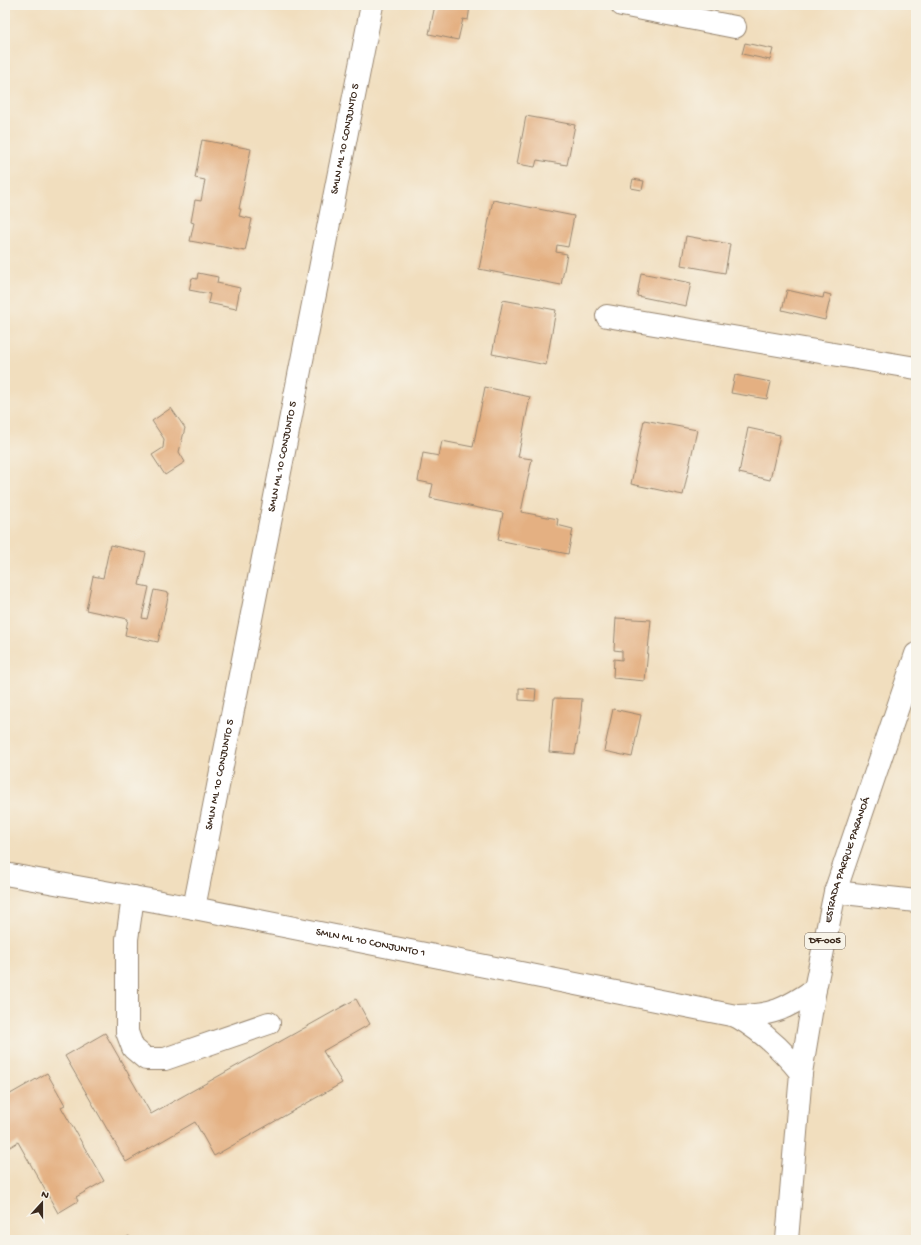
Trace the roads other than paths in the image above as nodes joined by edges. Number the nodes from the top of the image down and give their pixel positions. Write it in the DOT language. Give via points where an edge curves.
graph roads {
  1 [pos="372,5"];
  2 [pos="622,5"];
  3 [pos="735,27"];
  4 [pos="607,316"];
  5 [pos="916,368"];
  6 [pos="916,654"];
  7 [pos="5,874"];
  8 [pos="835,892"];
  9 [pos="133,897"];
  10 [pos="916,901"];
  11 [pos="194,908"];
  12 [pos="815,989"];
  13 [pos="736,1016"];
  14 [pos="269,1023"];
  15 [pos="801,1073"];
  16 [pos="787,1240"];
  1 -- 11 [label="street, SMLN ML 10 CONJUNTO 5"];
  2 -- 3 [label="street"];
  4 -- 5 [label="street"];
  6 -- 8 [label="street, ESTRADA PARQUE PARANOÁ / DF-005"];
  7 -- 9 [label="street, SMLN ML 10 CONJUNTO 1"];
  8 -- 10 [label="street"];
  8 -- 12 [label="street, ESTRADA PARQUE PARANOÁ / DF-005"];
  9 -- 11 [label="street, SMLN ML 10 CONJUNTO 1"];
  9 -- 14 [label="street" via="127,938 127,1032 134,1048 146,1059 165,1059"];
  11 -- 13 [label="street, SMLN ML 10 CONJUNTO 1"];
  12 -- 13 [label="street, SMLN ML 10 CONJUNTO 1" via="778,1011 756,1016"];
  12 -- 15 [label="street, ESTRADA PARQUE PARANOÁ / DF-005"];
  13 -- 15 [label="street, SMLN ML 10 CONJUNTO 1" via="754,1027 787,1055"];
  15 -- 16 [label="street, ESTRADA PARQUE PARANOÁ / DF-005"];
}
